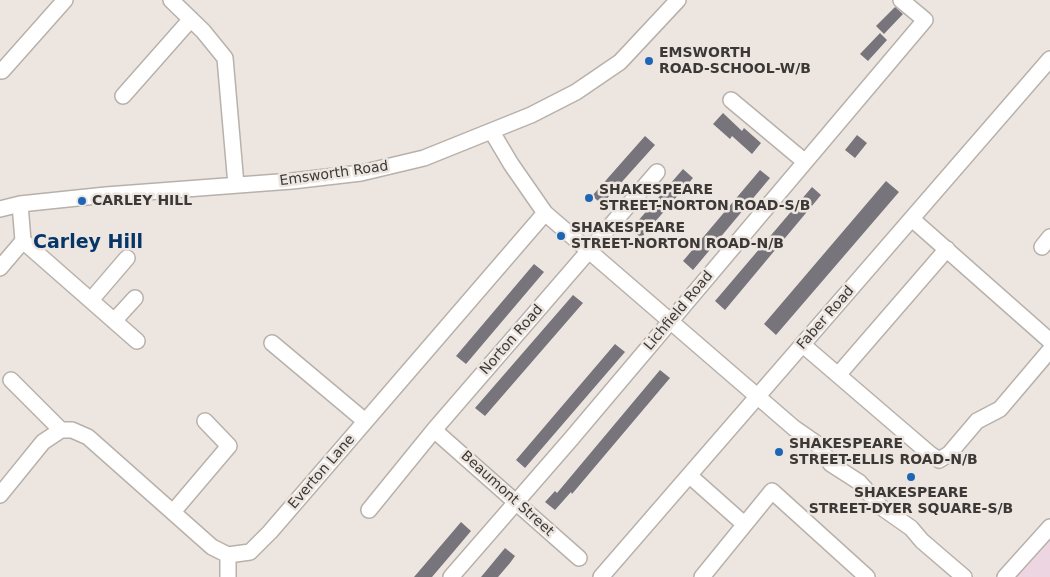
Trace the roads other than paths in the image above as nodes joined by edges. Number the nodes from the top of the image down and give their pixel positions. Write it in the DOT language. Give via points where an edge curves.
graph roads {
  1 [pos="65,0"];
  2 [pos="171,0"];
  3 [pos="678,0"];
  4 [pos="901,0"];
  5 [pos="191,19"];
  6 [pos="1050,59"];
  7 [pos="2,71"];
  8 [pos="123,96"];
  9 [pos="731,100"];
  10 [pos="492,132"];
  11 [pos="804,161"];
  12 [pos="657,172"];
  13 [pos="236,185"];
  14 [pos="20,204"];
  15 [pos="0,209"];
  16 [pos="545,213"];
  17 [pos="912,219"];
  18 [pos="23,241"];
  19 [pos="947,249"];
  20 [pos="588,251"];
  21 [pos="127,258"];
  22 [pos="0,268"];
  23 [pos="135,298"];
  24 [pos="90,300"];
  25 [pos="114,321"];
  26 [pos="671,322"];
  27 [pos="137,341"];
  28 [pos="1050,341"];
  29 [pos="272,343"];
  30 [pos="803,344"];
  31 [pos="1050,350"];
  32 [pos="838,375"];
  33 [pos="11,380"];
  34 [pos="758,397"];
  35 [pos="204,421"];
  36 [pos="365,422"];
  37 [pos="61,430"];
  38 [pos="434,430"];
  39 [pos="690,476"];
  40 [pos="0,495"];
  41 [pos="517,503"];
  42 [pos="368,510"];
  43 [pos="174,512"];
  44 [pos="744,524"];
  45 [pos="1050,527"];
  46 [pos="228,555"];
  47 [pos="579,558"];
  48 [pos="604,576"];
  49 [pos="228,577"];
  50 [pos="451,577"];
  51 [pos="702,577"];
  52 [pos="867,577"];
  53 [pos="964,577"];
  54 [pos="1005,577"];
  1 -- 7 [label="street"];
  2 -- 5 [label="street"];
  3 -- 10 [label="street, Emsworth Road" via="620,62 576,92"];
  4 -- 11 [label="street, Lichfield Road" via="925,20"];
  5 -- 8 [label="street"];
  5 -- 13 [label="street" via="225,58"];
  6 -- 17 [label="street, Faber Road"];
  9 -- 11 [label="street"];
  10 -- 13 [label="street, Emsworth Road" via="424,158 361,172"];
  10 -- 16 [label="street"];
  11 -- 26 [label="street, Lichfield Road"];
  12 -- 20 [label="street, Norton Road"];
  13 -- 14 [label="street, Emsworth Road"];
  14 -- 15 [label="street, Emsworth Road"];
  14 -- 18 [label="street"];
  16 -- 20 [label="street"];
  16 -- 36 [label="street, Everton Lane"];
  17 -- 19 [label="street"];
  17 -- 30 [label="street, Faber Road"];
  18 -- 22 [label="street"];
  18 -- 24 [label="street"];
  19 -- 28 [label="street"];
  19 -- 32 [label="street"];
  20 -- 26 [label="street"];
  20 -- 38 [label="street, Norton Road"];
  21 -- 24 [label="street"];
  23 -- 25 [label="street"];
  24 -- 25 [label="street"];
  25 -- 27 [label="street"];
  26 -- 34 [label="street"];
  26 -- 41 [label="street, Lichfield Road"];
  29 -- 36 [label="street"];
  30 -- 32 [label="street"];
  30 -- 34 [label="street, Faber Road"];
  31 -- 32 [label="street" via="1000,409 977,421 940,460"];
  33 -- 37 [label="street"];
  34 -- 39 [label="street, Faber Road"];
  34 -- 53 [label="street" via="817,444 831,464 859,482 881,507 911,528"];
  35 -- 43 [label="street" via="230,446"];
  36 -- 46 [label="street, Everton Lane" via="250,552"];
  37 -- 40 [label="street" via="43,442"];
  37 -- 43 [label="street" via="72,430 88,437"];
  38 -- 41 [label="street, Beaumont Street"];
  38 -- 42 [label="street, Norton Road"];
  39 -- 44 [label="street"];
  39 -- 48 [label="street, Faber Road"];
  41 -- 47 [label="street, Beaumont Street"];
  41 -- 50 [label="street, Lichfield Road"];
  43 -- 46 [label="street" via="212,547"];
  44 -- 51 [label="street"];
  44 -- 52 [label="street" via="772,491"];
  45 -- 54 [label="street"];
  46 -- 49 [label="street"];
}
